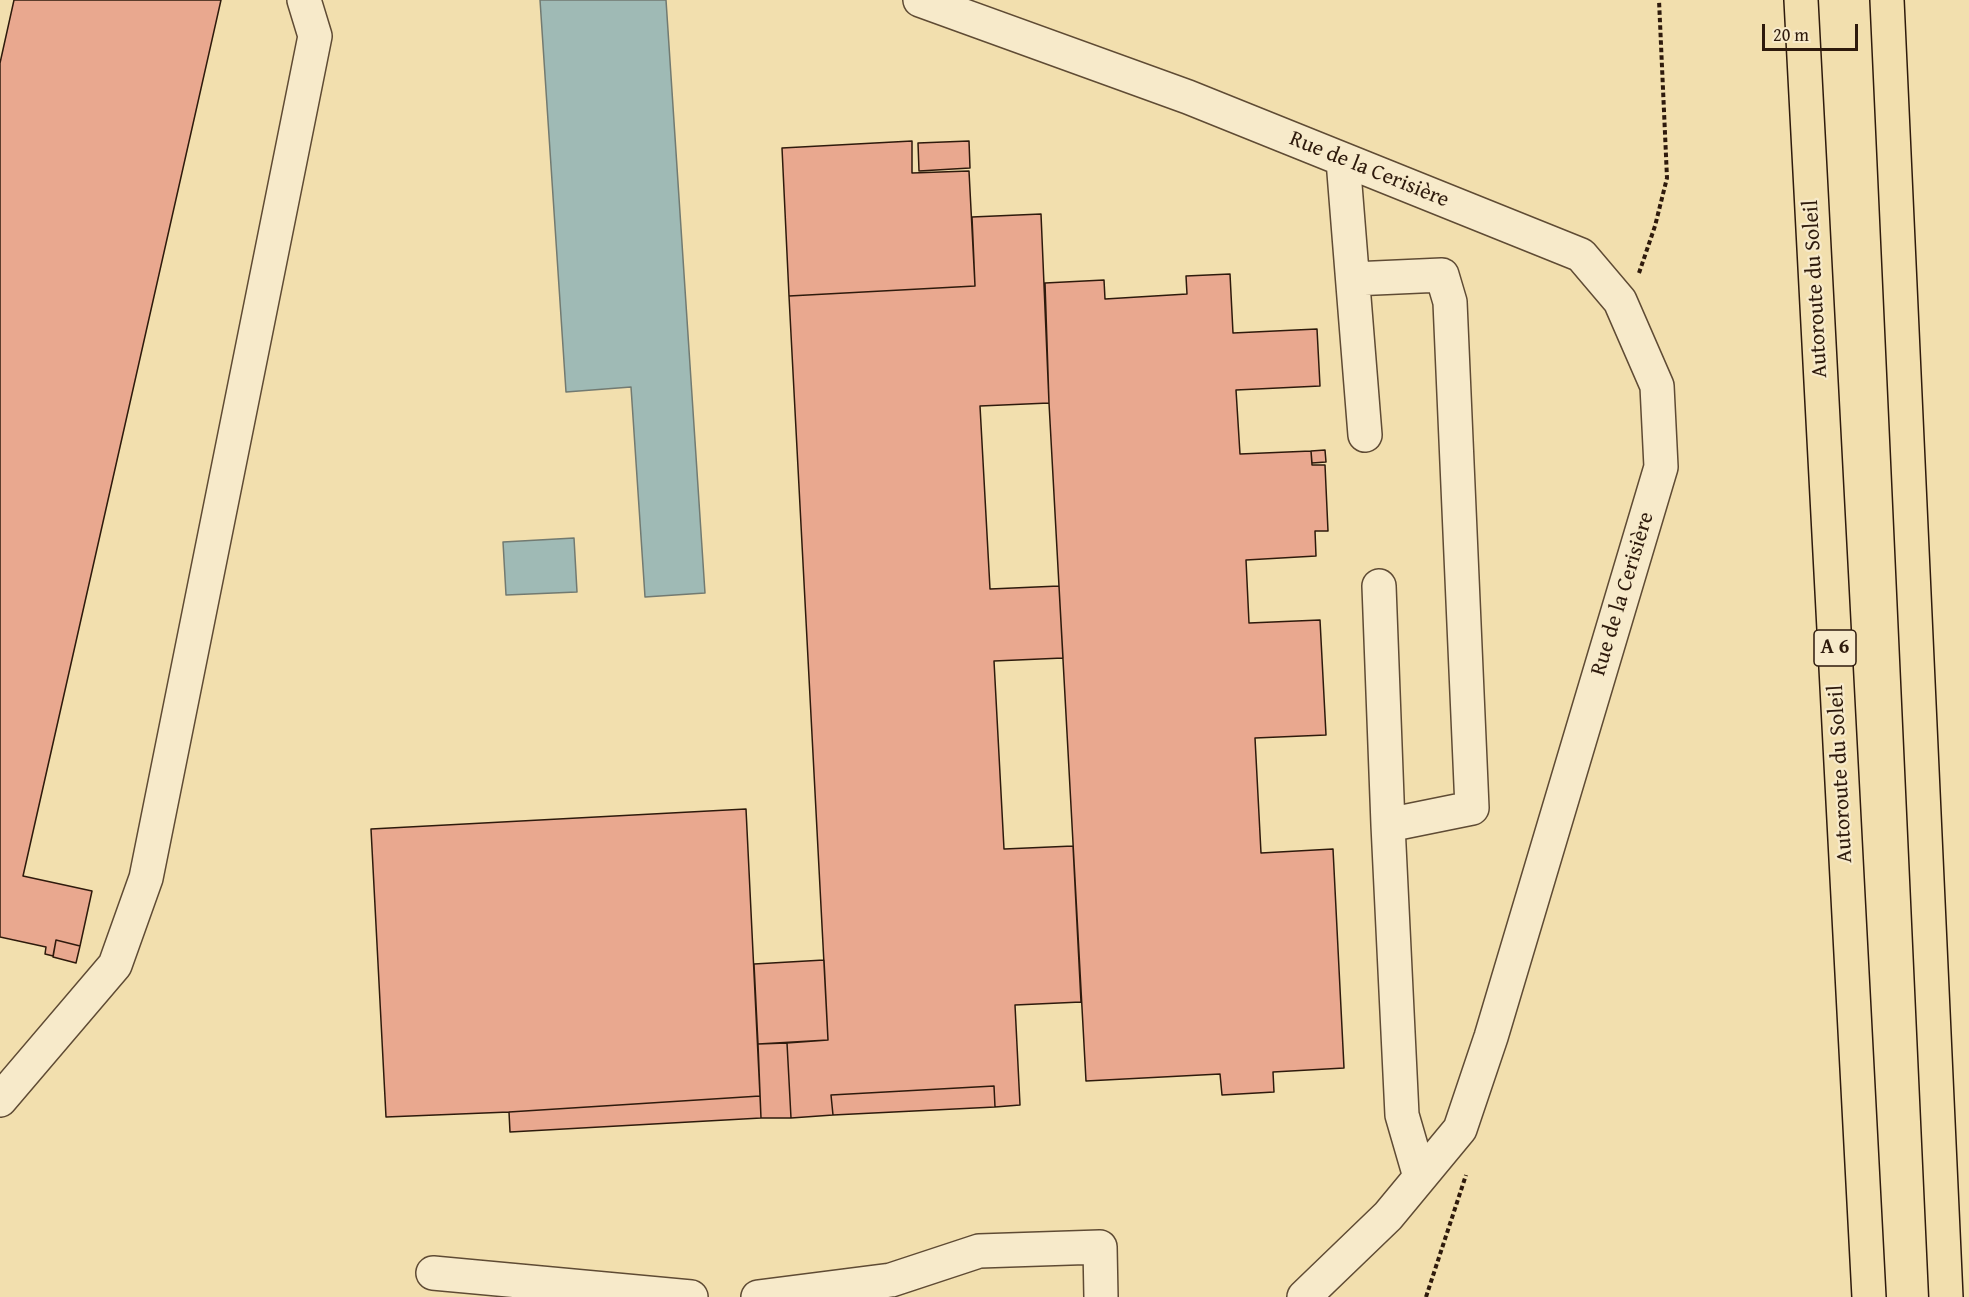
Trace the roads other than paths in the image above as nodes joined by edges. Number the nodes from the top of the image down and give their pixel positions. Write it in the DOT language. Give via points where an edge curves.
graph roads {
  1 [pos="304,0"];
  2 [pos="920,0"];
  3 [pos="1801,0"];
  4 [pos="1887,0"];
  5 [pos="1343,160"];
  6 [pos="1353,279"];
  7 [pos="1365,435"];
  8 [pos="1379,586"];
  9 [pos="1388,825"];
  10 [pos="0,1100"];
  11 [pos="1420,1177"];
  12 [pos="433,1273"];
  13 [pos="691,1297"];
  14 [pos="758,1297"];
  15 [pos="1101,1297"];
  16 [pos="1304,1297"];
  17 [pos="1869,1297"];
  18 [pos="1946,1297"];
  1 -- 10 [label="street" via="315,36 146,878 115,965"];
  2 -- 5 [label="street, Rue de la Cerisière" via="1188,97"];
  3 -- 17 [label="highway, Autoroute du Soleil / A 6"];
  4 -- 18 [label="highway"];
  5 -- 6 [label="street"];
  5 -- 11 [label="street, Rue de la Cerisière" via="1581,255 1620,301 1657,387 1661,467 1491,1037 1460,1129"];
  6 -- 7 [label="street"];
  6 -- 9 [label="street" via="1442,275 1450,302 1472,808"];
  8 -- 9 [label="street"];
  9 -- 11 [label="street" via="1402,1115"];
  11 -- 16 [label="street, Rue de la Cerisière" via="1388,1216"];
  12 -- 13 [label="street"];
  14 -- 15 [label="street" via="891,1280 979,1251 1100,1247"];
}
